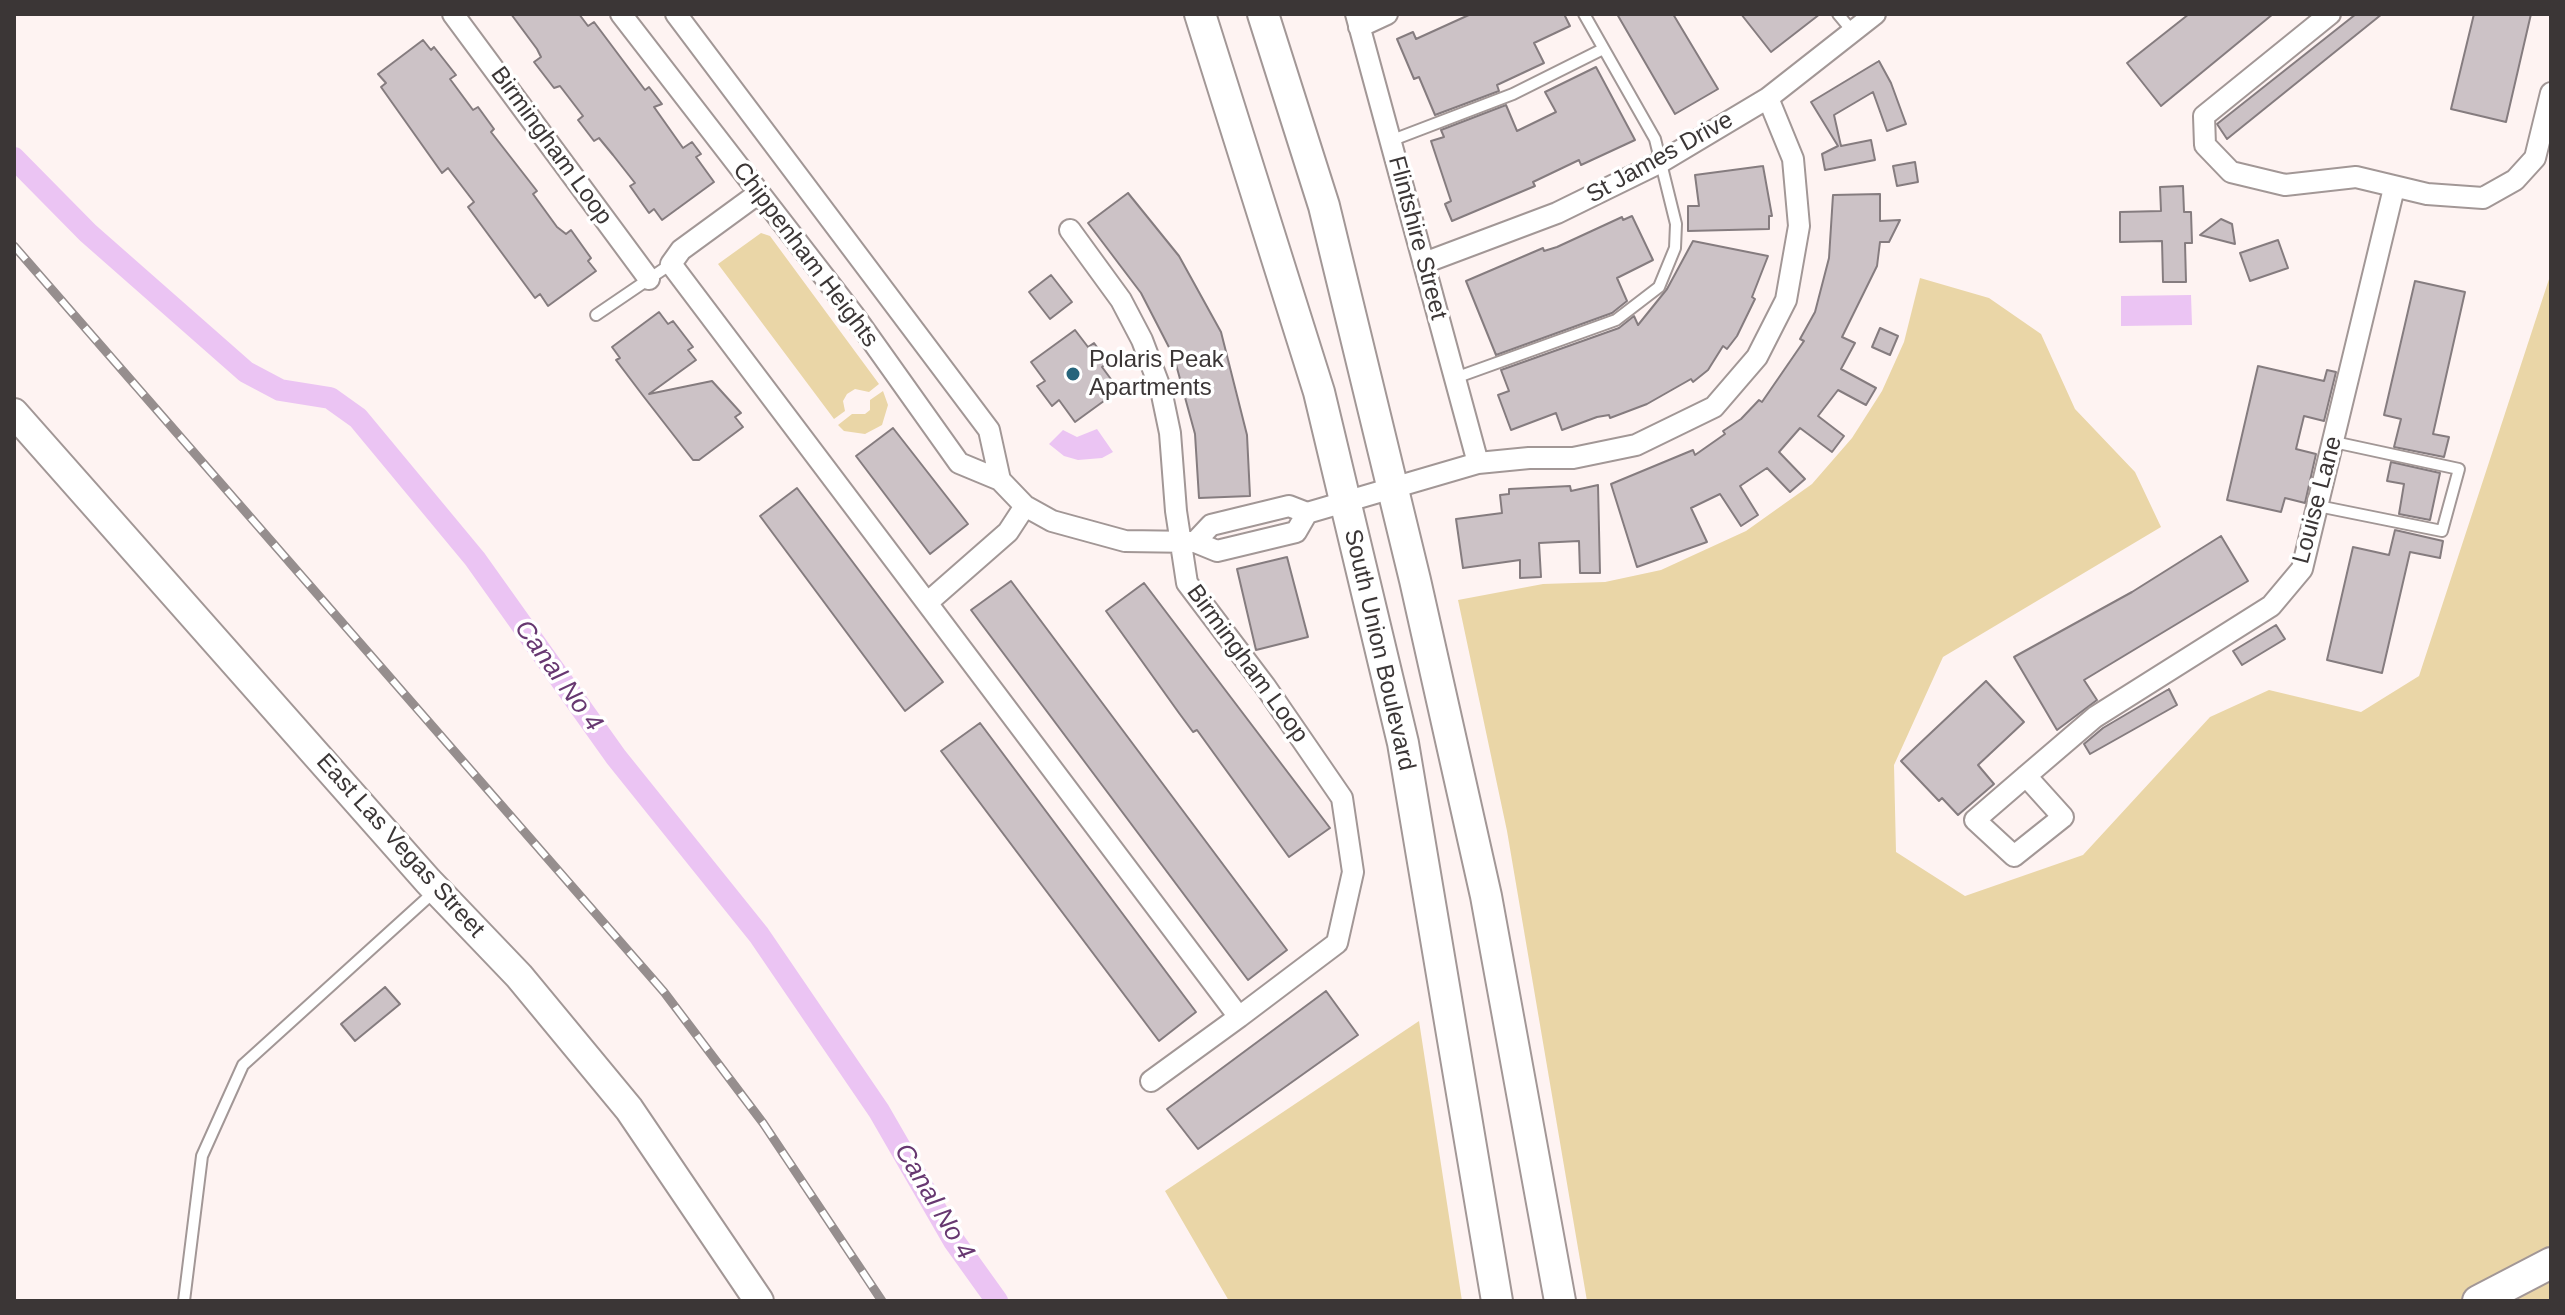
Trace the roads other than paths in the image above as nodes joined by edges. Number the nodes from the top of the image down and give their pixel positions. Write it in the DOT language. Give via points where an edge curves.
graph roads {
  1 [pos="453,14"];
  2 [pos="621,14"];
  3 [pos="676,14"];
  4 [pos="1200,14"];
  5 [pos="1263,14"];
  6 [pos="1387,14"];
  7 [pos="1584,14"];
  8 [pos="1838,14"];
  9 [pos="1875,14"];
  10 [pos="2330,14"];
  11 [pos="1357,20"];
  12 [pos="1853,32"];
  13 [pos="1603,49"];
  14 [pos="2551,93"];
  15 [pos="1768,98"];
  16 [pos="1390,141"];
  17 [pos="1661,162"];
  18 [pos="2394,188"];
  19 [pos="759,193"];
  20 [pos="1070,230"];
  21 [pos="1424,263"];
  22 [pos="671,264"];
  23 [pos="649,279"];
  24 [pos="596,315"];
  25 [pos="1455,378"];
  26 [pos="14,413"];
  27 [pos="2334,442"];
  28 [pos="1478,463"];
  29 [pos="1000,480"];
  30 [pos="1393,490"];
  31 [pos="1345,501"];
  32 [pos="1025,506"];
  33 [pos="2318,506"];
  34 [pos="1187,542"];
  35 [pos="927,603"];
  36 [pos="2026,776"];
  37 [pos="437,890"];
  38 [pos="1239,1017"];
  39 [pos="1151,1081"];
  40 [pos="2551,1263"];
  41 [pos="184,1301"];
  42 [pos="759,1301"];
  43 [pos="1497,1301"];
  44 [pos="1560,1301"];
  45 [pos="2478,1301"];
  1 -- 23 [label="street, Birmingham Loop"];
  2 -- 19 [label="street, Chippenham Heights"];
  3 -- 29 [label="street, Chippenham Heights" via="989,430"];
  4 -- 31 [label="main road, South Union Boulevard" via="1319,392"];
  5 -- 30 [label="main road, South Union Boulevard" via="1324,206"];
  6 -- 11 [label="street"];
  7 -- 13 [label="lane"];
  8 -- 12 [label="lane"];
  9 -- 12 [label="street, St James Drive"];
  10 -- 18 [label="street" via="2204,116 2205,145 2231,172 2285,185 2356,177"];
  11 -- 16 [label="street, Flintshire Street"];
  12 -- 15 [label="street, St James Drive"];
  13 -- 16 [label="lane" via="1513,94"];
  13 -- 17 [label="lane" via="1655,139"];
  14 -- 18 [label="street" via="2535,158 2515,180 2483,198"];
  15 -- 17 [label="street, St James Drive"];
  15 -- 28 [label="street, Chippenham Heights" via="1793,159 1799,226 1786,300 1757,357 1714,407 1636,445 1573,458"];
  16 -- 21 [label="street, Flintshire Street"];
  17 -- 21 [label="street, St James Drive" via="1557,213"];
  17 -- 25 [label="lane" via="1676,224 1675,248 1659,287 1616,320"];
  18 -- 27 [label="street, Louise Lane"];
  19 -- 22 [label="street" via="681,250"];
  19 -- 29 [label="street, Chippenham Heights" via="959,463"];
  20 -- 34 [label="street, Birmingham Loop" via="1121,300 1161,390"];
  21 -- 25 [label="street, Flintshire Street"];
  22 -- 23 [label="lane"];
  22 -- 35 [label="street"];
  23 -- 24 [label="lane"];
  25 -- 28 [label="street, Flintshire Street"];
  26 -- 37 [label="street, East Las Vegas Street"];
  27 -- 33 [label="street, Louise Lane"];
  27 -- 33 [label="lane" via="2459,469 2442,531"];
  28 -- 30 [label="street, Chippenham Heights"];
  29 -- 32 [label="street, Chippenham Heights"];
  30 -- 31 [label="street, Chippenham Heights"];
  30 -- 44 [label="main road, South Union Boulevard" via="1486,896"];
  31 -- 34 [label="street, Chippenham Heights" via="1307,513 1296,532 1217,551"];
  31 -- 43 [label="main road, South Union Boulevard" via="1403,743"];
  32 -- 34 [label="street, Chippenham Heights" via="1052,521 1125,541"];
  32 -- 35 [label="street" via="1008,532"];
  33 -- 36 [label="street, Louise Lane" via="2302,569 2271,606 2095,717"];
  34 -- 38 [label="street, Birmingham Loop" via="1187,583 1342,798 1353,872 1337,943"];
  35 -- 38 [label="street"];
  37 -- 41 [label="lane" via="243,1065 202,1156"];
  37 -- 42 [label="street, East Las Vegas Street" via="519,976 629,1109"];
  38 -- 39 [label="street, Birmingham Loop"];
  40 -- 45 [label="main road"];
}
